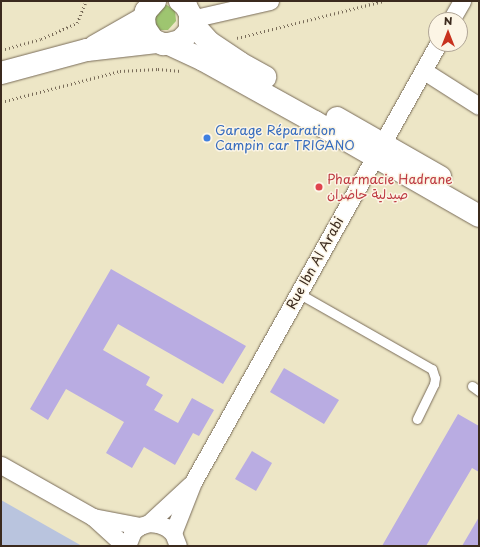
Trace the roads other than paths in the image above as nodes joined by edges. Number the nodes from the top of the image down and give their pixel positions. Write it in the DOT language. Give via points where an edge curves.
graph roads {
  1 [pos="268,1"];
  2 [pos="462,1"];
  3 [pos="147,8"];
  4 [pos="456,12"];
  5 [pos="187,14"];
  6 [pos="163,43"];
  7 [pos="87,50"];
  8 [pos="434,52"];
  9 [pos="424,71"];
  10 [pos="1,73"];
  11 [pos="479,106"];
  12 [pos="378,150"];
  13 [pos="479,199"];
  14 [pos="479,216"];
  15 [pos="298,293"];
  16 [pos="417,419"];
  17 [pos="1,465"];
  18 [pos="193,482"];
  19 [pos="93,517"];
  20 [pos="145,525"];
  21 [pos="175,539"];
  22 [pos="126,546"];
  1 -- 5 [label="street"];
  2 -- 4 [label="street"];
  3 -- 6 [label="street" via="146,32"];
  3 -- 7 [label="street"];
  5 -- 6 [label="street" via="188,33 175,43"];
  5 -- 12 [label="street" via="209,42"];
  6 -- 7 [label="street"];
  6 -- 12 [label="street" via="203,60 315,122"];
  7 -- 10 [label="street"];
  8 -- 9 [label="street, Rue Ibn Al Arabi"];
  9 -- 11 [label="street"];
  9 -- 12 [label="street, Rue Ibn Al Arabi"];
  12 -- 13 [label="street"];
  12 -- 14 [label="street"];
  12 -- 15 [label="street, Rue Ibn Al Arabi"];
  15 -- 16 [label="lane" via="432,369 434,384"];
  15 -- 18 [label="street, Rue Ibn Al Arabi"];
  17 -- 19 [label="street"];
  18 -- 20 [label="street, Rue Ibn Al Arabi"];
  18 -- 21 [label="street, Rue Ibn Al Arabi"];
  19 -- 20 [label="street"];
  19 -- 22 [label="street"];
  20 -- 21 [label="street" via="166,527"];
  20 -- 22 [label="street, Rue Ibn Al Arabi" via="133,531"];
}
